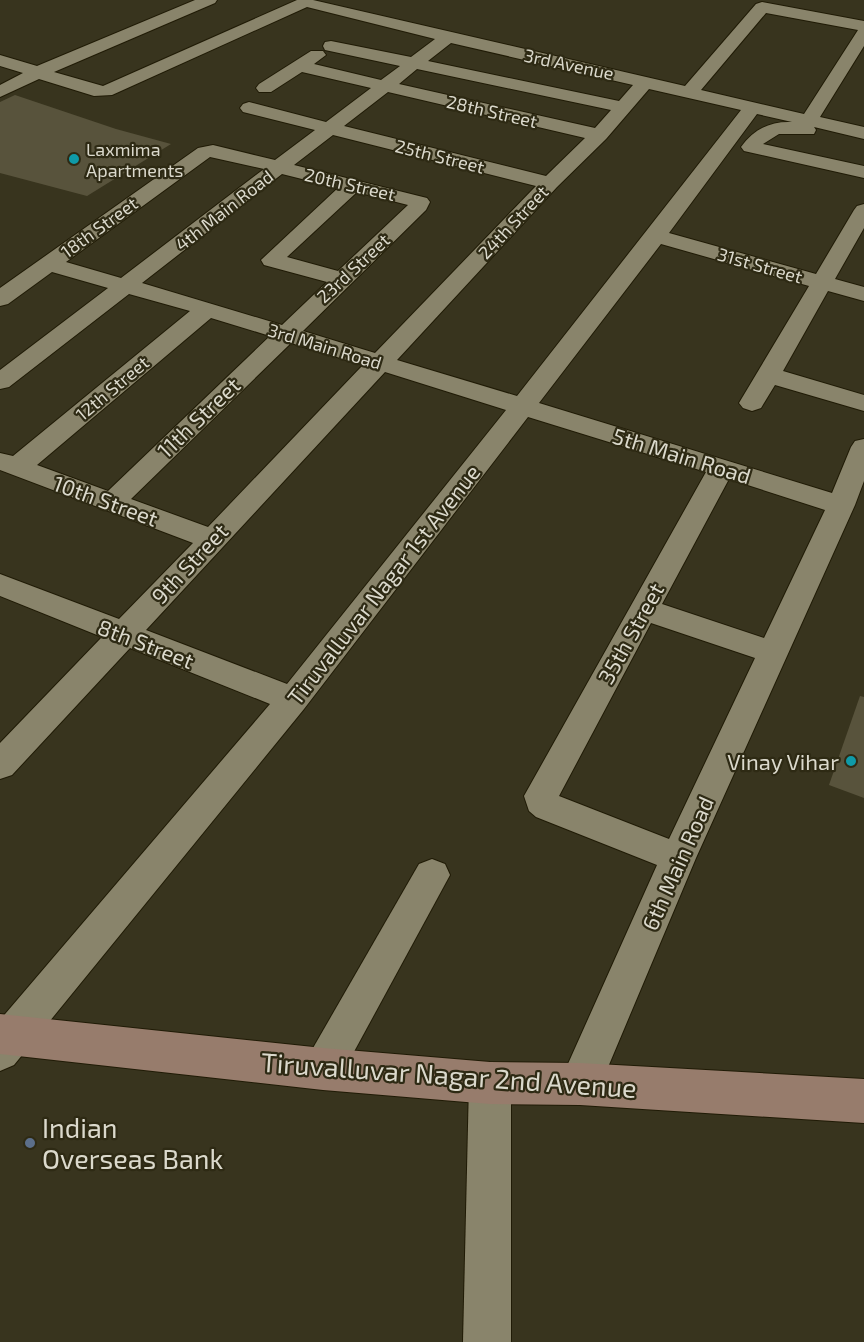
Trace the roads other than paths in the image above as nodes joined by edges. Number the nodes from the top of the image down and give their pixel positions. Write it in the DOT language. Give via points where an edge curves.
graph roads {
  1 [pos="209,0"];
  2 [pos="373,19"];
  3 [pos="864,26"];
  4 [pos="864,33"];
  5 [pos="448,38"];
  6 [pos="331,46"];
  7 [pos="0,60"];
  8 [pos="414,64"];
  9 [pos="299,66"];
  10 [pos="39,72"];
  11 [pos="646,81"];
  12 [pos="384,87"];
  13 [pos="265,88"];
  14 [pos="0,92"];
  15 [pos="690,92"];
  16 [pos="753,106"];
  17 [pos="622,107"];
  18 [pos="249,108"];
  19 [pos="801,121"];
  20 [pos="330,128"];
  21 [pos="599,135"];
  22 [pos="864,136"];
  23 [pos="719,150"];
  24 [pos="279,168"];
  25 [pos="821,172"];
  26 [pos="864,172"];
  27 [pos="550,183"];
  28 [pos="353,185"];
  29 [pos="420,201"];
  30 [pos="864,210"];
  31 [pos="656,236"];
  32 [pos="49,264"];
  33 [pos="341,279"];
  34 [pos="821,282"];
  35 [pos="126,286"];
  36 [pos="864,294"];
  37 [pos="0,299"];
  38 [pos="207,309"];
  39 [pos="284,333"];
  40 [pos="381,363"];
  41 [pos="5,373"];
  42 [pos="769,375"];
  43 [pos="752,403"];
  44 [pos="864,403"];
  45 [pos="523,406"];
  46 [pos="864,447"];
  47 [pos="9,464"];
  48 [pos="722,467"];
  49 [pos="112,501"];
  50 [pos="841,505"];
  51 [pos="211,539"];
  52 [pos="0,584"];
  53 [pos="643,609"];
  54 [pos="123,634"];
  55 [pos="772,652"];
  56 [pos="293,700"];
  57 [pos="0,765"];
  58 [pos="678,858"];
  59 [pos="432,874"];
  60 [pos="4,1040"];
  61 [pos="323,1069"];
  62 [pos="490,1083"];
  63 [pos="580,1084"];
  64 [pos="864,1101"];
  65 [pos="488,1342"];
  1 -- 10 [label="street"];
  2 -- 5 [label="street, 3rd Avenue"];
  2 -- 6 [label="street"];
  2 -- 10 [label="street, 3rd Avenue" via="310,4 112,90 94,91"];
  3 -- 15 [label="street" via="762,7"];
  4 -- 19 [label="street"];
  5 -- 8 [label="street, 4th Main Road"];
  5 -- 11 [label="street, 3rd Avenue"];
  6 -- 8 [label="street"];
  6 -- 9 [label="street"];
  7 -- 10 [label="street"];
  8 -- 12 [label="street, 4th Main Road"];
  8 -- 17 [label="street"];
  9 -- 12 [label="street, 28th Street"];
  9 -- 13 [label="street"];
  10 -- 14 [label="street"];
  11 -- 15 [label="street, 3rd Avenue"];
  11 -- 17 [label="street, 24th Street"];
  12 -- 20 [label="street, 4th Main Road"];
  12 -- 21 [label="street, 28th Street"];
  15 -- 16 [label="street, 3rd Avenue"];
  16 -- 19 [label="street"];
  16 -- 23 [label="street, Tiruvalluvar Nagar 1st Avenue"];
  17 -- 21 [label="street, 24th Street"];
  18 -- 20 [label="street, 25th Street"];
  19 -- 22 [label="street"];
  19 -- 26 [label="street" via="770,129 758,136 751,147"];
  20 -- 24 [label="street, 4th Main Road"];
  20 -- 27 [label="street, 25th Street"];
  21 -- 27 [label="street, 24th Street"];
  23 -- 25 [label="street"];
  23 -- 31 [label="street, Tiruvalluvar Nagar 1st Avenue"];
  24 -- 28 [label="street, 20th Street"];
  24 -- 32 [label="street, 18th Street" via="205,152"];
  24 -- 35 [label="street, 4th Main Road"];
  27 -- 40 [label="street, 24th Street"];
  28 -- 29 [label="street, 20th Street"];
  28 -- 33 [label="street" via="272,261"];
  29 -- 33 [label="street, 23rd Street"];
  30 -- 34 [label="street"];
  31 -- 34 [label="street, 31st Street"];
  31 -- 45 [label="street, Tiruvalluvar Nagar 1st Avenue"];
  32 -- 35 [label="street, 3rd Main Road"];
  32 -- 37 [label="street, 18th Street"];
  33 -- 39 [label="street, 23rd Street"];
  34 -- 36 [label="street, 31st Street"];
  34 -- 42 [label="street"];
  35 -- 38 [label="street, 3rd Main Road"];
  35 -- 41 [label="street, 4th Main Road"];
  38 -- 39 [label="street, 3rd Main Road"];
  38 -- 47 [label="street, 12th Street"];
  39 -- 40 [label="street, 3rd Main Road"];
  39 -- 49 [label="street, 11th Street"];
  40 -- 45 [label="street, 3rd Main Road"];
  40 -- 51 [label="street, 9th Street"];
  42 -- 43 [label="street"];
  42 -- 44 [label="street"];
  45 -- 48 [label="street, 5th Main Road"];
  45 -- 56 [label="street, Tiruvalluvar Nagar 1st Avenue"];
  46 -- 50 [label="street, 6th Main Road"];
  47 -- 49 [label="street, 10th Street"];
  48 -- 50 [label="street, 5th Main Road"];
  48 -- 53 [label="street, 35th Street"];
  49 -- 51 [label="street, 10th Street"];
  50 -- 55 [label="street, 6th Main Road"];
  51 -- 54 [label="street, 9th Street"];
  52 -- 54 [label="street, 8th Street"];
  53 -- 55 [label="street"];
  53 -- 58 [label="street, 35th Street" via="541,801"];
  54 -- 56 [label="street, 8th Street"];
  54 -- 57 [label="street, 9th Street"];
  55 -- 58 [label="street, 6th Main Road"];
  56 -- 60 [label="street, Tiruvalluvar Nagar 1st Avenue"];
  58 -- 63 [label="street, 6th Main Road"];
  59 -- 61 [label="street"];
  60 -- 61 [label="street, Tiruvalluvar Nagar 2nd Avenue"];
  61 -- 62 [label="street, Tiruvalluvar Nagar 2nd Avenue"];
  62 -- 63 [label="street, Tiruvalluvar Nagar 2nd Avenue"];
  62 -- 65 [label="street"];
  63 -- 64 [label="street, Tiruvalluvar Nagar 2nd Avenue"];
}
